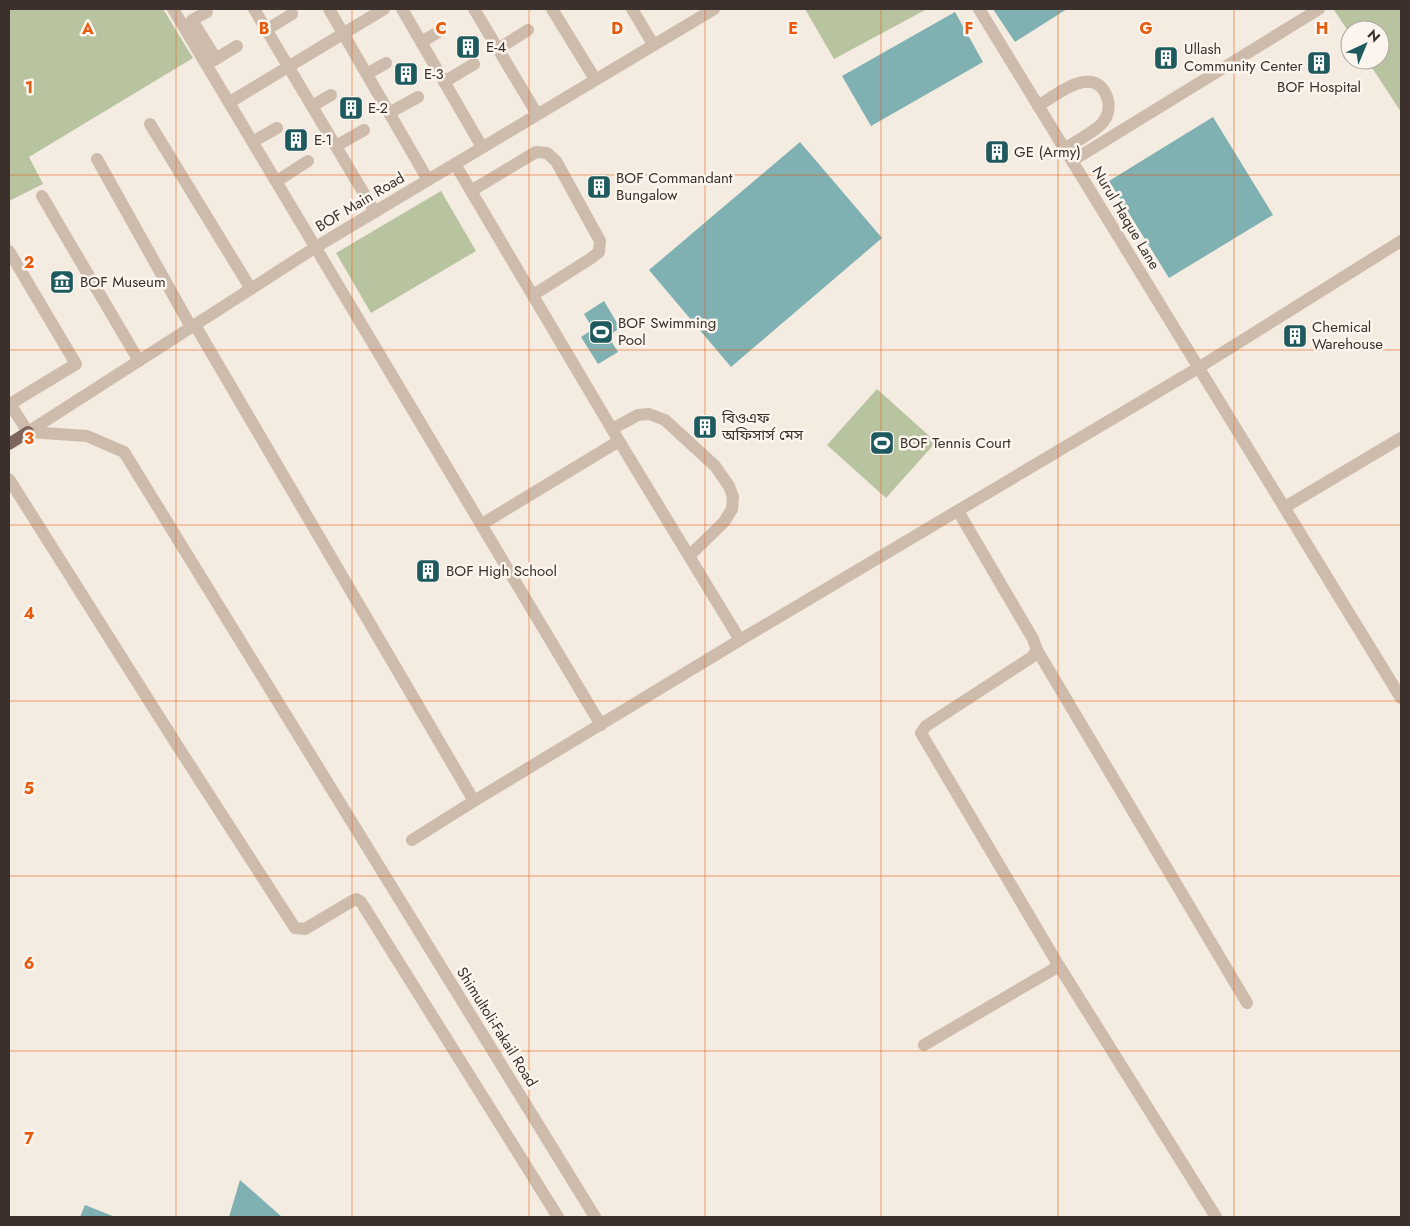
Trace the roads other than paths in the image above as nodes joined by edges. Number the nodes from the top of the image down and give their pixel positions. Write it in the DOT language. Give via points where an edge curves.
graph roads {
  1 [pos="173,9"];
  2 [pos="254,9"];
  3 [pos="329,9"];
  4 [pos="384,9"];
  5 [pos="402,9"];
  6 [pos="475,9"];
  7 [pos="632,9"];
  8 [pos="714,9"];
  9 [pos="979,9"];
  10 [pos="1319,9"];
  11 [pos="557,10"];
  12 [pos="207,12"];
  13 [pos="1303,13"];
  14 [pos="292,14"];
  15 [pos="266,30"];
  16 [pos="442,30"];
  17 [pos="528,30"];
  18 [pos="343,33"];
  19 [pos="421,42"];
  20 [pos="653,44"];
  21 [pos="237,46"];
  22 [pos="498,49"];
  23 [pos="212,62"];
  24 [pos="386,63"];
  25 [pos="474,64"];
  26 [pos="289,67"];
  27 [pos="367,74"];
  28 [pos="595,79"];
  29 [pos="444,82"];
  30 [pos="331,95"];
  31 [pos="418,97"];
  32 [pos="230,102"];
  33 [pos="312,106"];
  34 [pos="1038,106"];
  35 [pos="389,113"];
  36 [pos="537,114"];
  37 [pos="150,124"];
  38 [pos="277,128"];
  39 [pos="364,130"];
  40 [pos="254,141"];
  41 [pos="336,146"];
  42 [pos="482,147"];
  43 [pos="1064,149"];
  44 [pos="97,159"];
  45 [pos="308,161"];
  46 [pos="1072,161"];
  47 [pos="455,164"];
  48 [pos="277,180"];
  49 [pos="428,180"];
  50 [pos="471,190"];
  51 [pos="42,196"];
  52 [pos="375,212"];
  53 [pos="1401,241"];
  54 [pos="316,247"];
  55 [pos="9,251"];
  56 [pos="251,289"];
  57 [pos="533,295"];
  58 [pos="193,326"];
  59 [pos="139,361"];
  60 [pos="1198,368"];
  61 [pos="612,429"];
  62 [pos="28,432"];
  63 [pos="1401,438"];
  64 [pos="619,441"];
  65 [pos="9,444"];
  66 [pos="9,479"];
  67 [pos="1285,506"];
  68 [pos="958,511"];
  69 [pos="482,524"];
  70 [pos="689,556"];
  71 [pos="740,640"];
  72 [pos="1037,650"];
  73 [pos="1401,698"];
  74 [pos="601,725"];
  75 [pos="474,801"];
  76 [pos="412,840"];
  77 [pos="1059,966"];
  78 [pos="1247,1003"];
  79 [pos="924,1045"];
  80 [pos="558,1217"];
  81 [pos="595,1217"];
  82 [pos="1216,1217"];
  1 -- 23 [label="street"];
  2 -- 15 [label="street"];
  3 -- 18 [label="street"];
  4 -- 18 [label="street"];
  5 -- 19 [label="street"];
  6 -- 22 [label="street"];
  7 -- 20 [label="street"];
  8 -- 20 [label="street, BOF Main Road"];
  9 -- 34 [label="street, Nurul Haque Lane"];
  10 -- 13 [label="street"];
  11 -- 28 [label="street"];
  12 -- 23 [label="street" via="192,20"];
  13 -- 46 [label="street"];
  14 -- 15 [label="street"];
  15 -- 26 [label="street"];
  16 -- 19 [label="street"];
  17 -- 22 [label="street"];
  18 -- 26 [label="street"];
  18 -- 27 [label="street"];
  19 -- 29 [label="street"];
  20 -- 28 [label="street, BOF Main Road"];
  21 -- 23 [label="street"];
  22 -- 36 [label="street"];
  23 -- 32 [label="street"];
  24 -- 27 [label="street"];
  25 -- 29 [label="street"];
  26 -- 32 [label="street"];
  26 -- 33 [label="street"];
  27 -- 35 [label="street"];
  28 -- 36 [label="street, BOF Main Road"];
  29 -- 42 [label="street"];
  30 -- 33 [label="street"];
  31 -- 35 [label="street"];
  32 -- 40 [label="street"];
  33 -- 41 [label="street"];
  34 -- 43 [label="street, Nurul Haque Lane"];
  34 -- 43 [label="street" via="1075,83 1097,83 1104,90 1109,102 1102,124"];
  35 -- 49 [label="street"];
  36 -- 42 [label="street, BOF Main Road"];
  37 -- 56 [label="street"];
  38 -- 40 [label="street"];
  39 -- 41 [label="street"];
  40 -- 48 [label="street"];
  41 -- 52 [label="street"];
  42 -- 47 [label="street, BOF Main Road"];
  43 -- 46 [label="street, Nurul Haque Lane"];
  44 -- 58 [label="street"];
  45 -- 48 [label="street"];
  46 -- 60 [label="street, Nurul Haque Lane"];
  47 -- 49 [label="street, BOF Main Road"];
  47 -- 50 [label="street"];
  48 -- 54 [label="street"];
  49 -- 52 [label="street, BOF Main Road"];
  50 -- 57 [label="street"];
  50 -- 57 [label="street" via="536,152 546,153 556,160 600,240 599,252"];
  51 -- 59 [label="street"];
  52 -- 54 [label="street, BOF Main Road"];
  53 -- 60 [label="street"];
  54 -- 56 [label="street, BOF Main Road"];
  54 -- 69 [label="street"];
  55 -- 62 [label="street" via="76,364 10,404"];
  56 -- 58 [label="street, BOF Main Road"];
  57 -- 61 [label="street"];
  58 -- 59 [label="street, BOF Main Road"];
  58 -- 75 [label="street"];
  59 -- 62 [label="street, BOF Main Road"];
  60 -- 67 [label="street, Nurul Haque Lane"];
  60 -- 68 [label="street"];
  61 -- 64 [label="street"];
  61 -- 70 [label="street" via="638,415 649,414 665,420 715,466 729,486 733,497 732,509 724,522"];
  62 -- 65 [label="main road"];
  62 -- 81 [label="street, Shimultoli-Fakail Road" via="87,436 124,452"];
  63 -- 67 [label="street"];
  64 -- 69 [label="street"];
  64 -- 70 [label="street"];
  66 -- 80 [label="street" via="295,928 304,929 352,901 361,902"];
  67 -- 73 [label="street, Nurul Haque Lane"];
  68 -- 71 [label="street"];
  68 -- 72 [label="street"];
  69 -- 74 [label="street"];
  70 -- 71 [label="street"];
  71 -- 74 [label="street"];
  72 -- 77 [label="street" via="1032,657 926,726 921,733"];
  72 -- 78 [label="street"];
  74 -- 75 [label="street"];
  75 -- 76 [label="street"];
  77 -- 79 [label="street"];
  77 -- 82 [label="street"];
}
